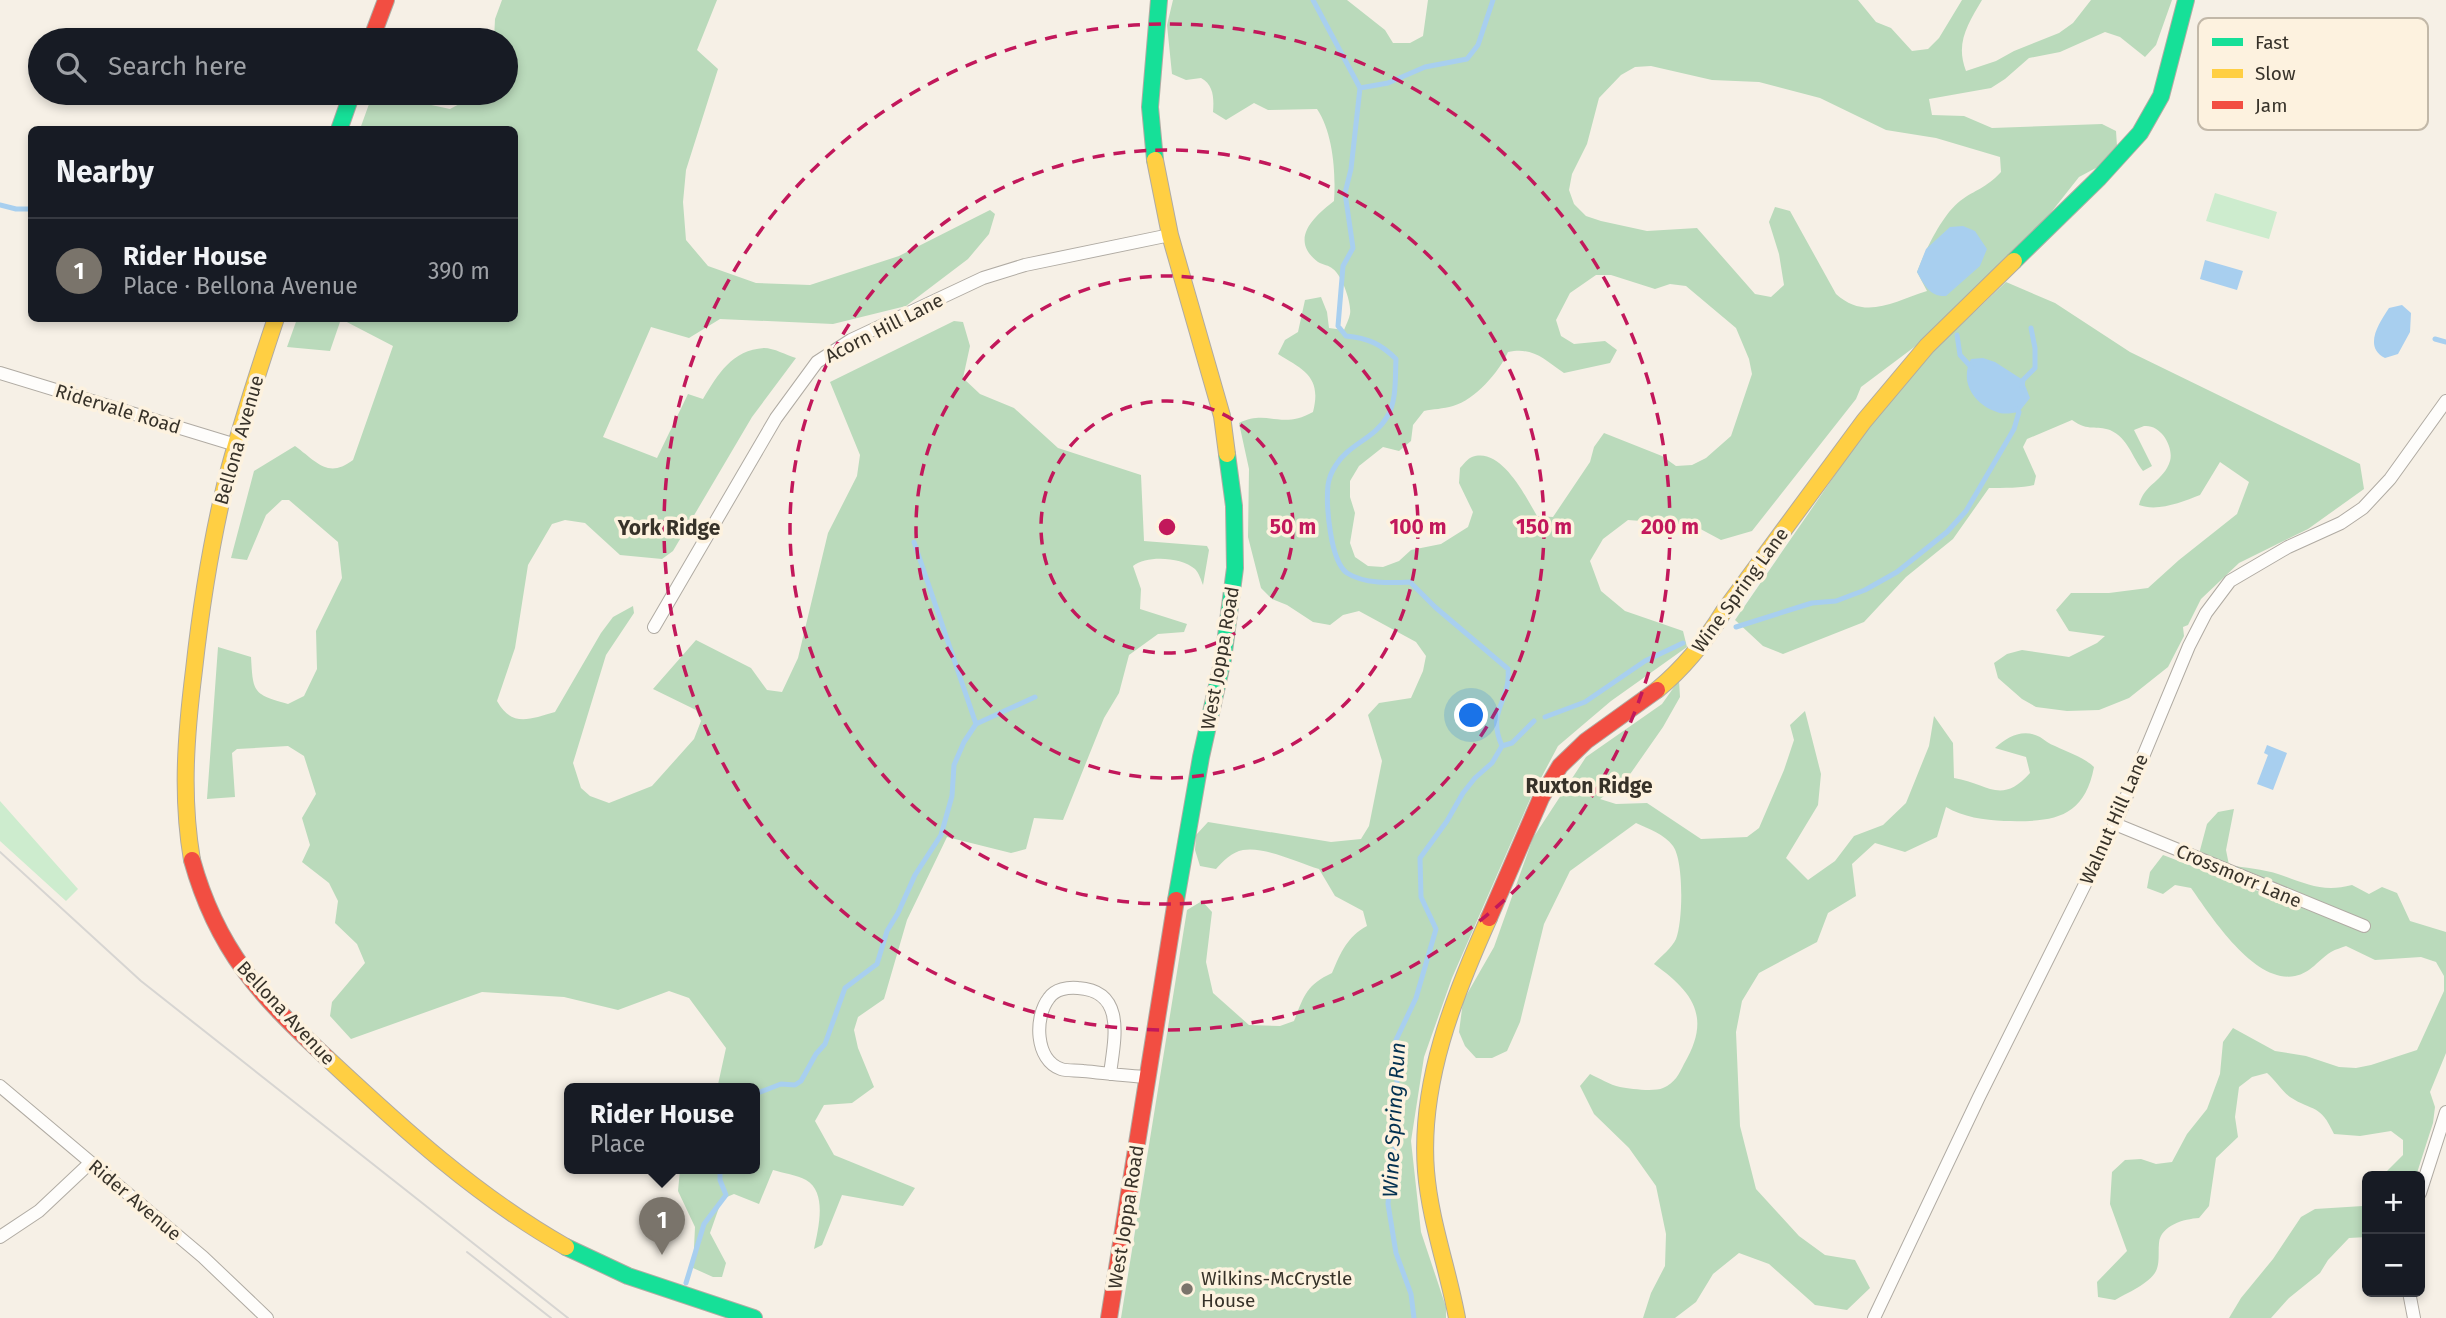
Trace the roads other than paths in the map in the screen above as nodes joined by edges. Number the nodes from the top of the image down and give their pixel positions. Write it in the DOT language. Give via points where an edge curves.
graph roads {
  1 [pos="386,0"];
  2 [pos="1159,0"];
  3 [pos="2186,0"];
  4 [pos="376,28"];
  5 [pos="348,105"];
  6 [pos="340,126"];
  7 [pos="1170,235"];
  8 [pos="275,322"];
  9 [pos="0,373"];
  10 [pos="2446,401"];
  11 [pos="236,445"];
  12 [pos="654,627"];
  13 [pos="2115,824"];
  14 [pos="2364,926"];
  15 [pos="1110,1074"];
  16 [pos="1147,1077"];
  17 [pos="0,1086"];
  18 [pos="2446,1112"];
  19 [pos="90,1163"];
  20 [pos="2425,1177"];
  21 [pos="0,1237"];
  22 [pos="2410,1297"];
  23 [pos="267,1318"];
  24 [pos="754,1318"];
  25 [pos="1109,1318"];
  26 [pos="1457,1318"];
  27 [pos="1874,1318"];
  28 [pos="2414,1318"];
  1 -- 4 [label="street"];
  2 -- 7 [label="street, West Joppa Road" via="1150,107 1155,166"];
  3 -- 26 [label="street, Wine Spring Lane" via="2161,96 2140,133 1927,346 1864,421 1704,643 1683,666 1583,744 1545,791 1458,997 1429,1099 1428,1186"];
  5 -- 6 [label="street"];
  7 -- 12 [label="street, Acorn Hill Lane" via="983,278 851,340 817,362 776,418"];
  7 -- 16 [label="street, West Joppa Road" via="1222,416 1234,506 1235,568 1227,636 1201,757"];
  8 -- 11 [label="street, Bellona Avenue"];
  9 -- 11 [label="street, Ridervale Road"];
  10 -- 13 [label="street, Walnut Hill Lane" via="2390,479 2363,508 2230,581 2189,646"];
  11 -- 24 [label="street, Bellona Avenue" via="200,611 183,789 193,865 215,926 236,962 385,1114 488,1198 610,1268"];
  13 -- 14 [label="street, Crossmorr Lane"];
  13 -- 27 [label="street, Walnut Hill Lane"];
  15 -- 15 [label="street" via="1115,1018 1106,1000 1088,989 1066,987 1049,997 1039,1023 1046,1058 1060,1069"];
  15 -- 16 [label="street"];
  16 -- 25 [label="street, West Joppa Road"];
  17 -- 19 [label="street, Rider Avenue"];
  18 -- 20 [label="street"];
  19 -- 21 [label="street" via="39,1211"];
  19 -- 23 [label="street, Rider Avenue" via="203,1257"];
  22 -- 28 [label="street"];
}
